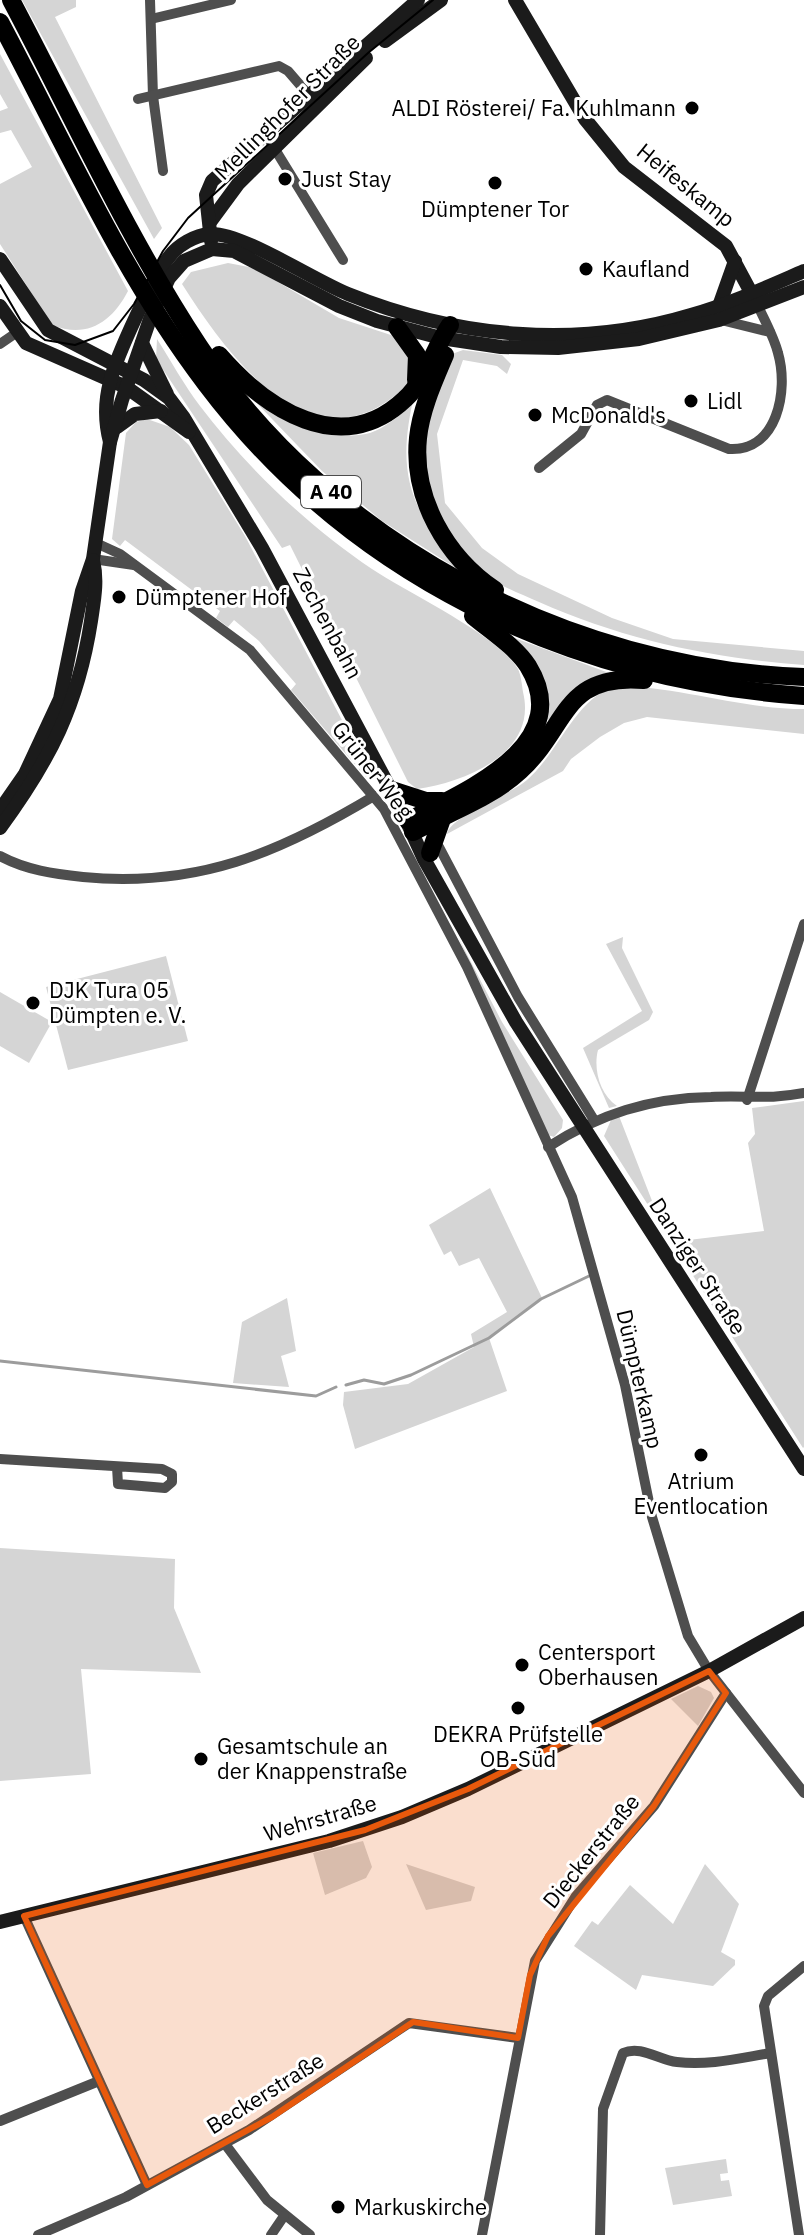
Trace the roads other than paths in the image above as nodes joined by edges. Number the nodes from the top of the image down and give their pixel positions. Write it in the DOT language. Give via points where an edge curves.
graph roads {
  1 [pos="11,0"];
  2 [pos="150,0"];
  3 [pos="231,0"];
  4 [pos="418,0"];
  5 [pos="430,0"];
  6 [pos="441,0"];
  7 [pos="515,0"];
  8 [pos="419,17"];
  9 [pos="151,19"];
  10 [pos="0,22"];
  11 [pos="153,96"];
  12 [pos="138,99"];
  13 [pos="313,100"];
  14 [pos="265,133"];
  15 [pos="275,146"];
  16 [pos="163,171"];
  17 [pos="206,200"];
  18 [pos="222,204"];
  19 [pos="211,235"];
  20 [pos="0,259"];
  21 [pos="343,260"];
  22 [pos="735,261"];
  23 [pos="804,271"];
  24 [pos="804,287"];
  25 [pos="754,299"];
  26 [pos="0,306"];
  27 [pos="177,306"];
  28 [pos="719,313"];
  29 [pos="397,327"];
  30 [pos="770,332"];
  31 [pos="16,333"];
  32 [pos="447,334"];
  33 [pos="142,343"];
  34 [pos="0,344"];
  35 [pos="116,364"];
  36 [pos="110,380"];
  37 [pos="129,380"];
  38 [pos="413,390"];
  39 [pos="165,405"];
  40 [pos="117,427"];
  41 [pos="110,442"];
  42 [pos="539,468"];
  43 [pos="96,543"];
  44 [pos="93,559"];
  45 [pos="136,566"];
  46 [pos="443,592"];
  47 [pos="537,619"];
  48 [pos="804,677"];
  49 [pos="696,684"];
  50 [pos="804,696"];
  51 [pos="383,793"];
  52 [pos="443,808"];
  53 [pos="0,810"];
  54 [pos="410,826"];
  55 [pos="0,828"];
  56 [pos="435,850"];
  57 [pos="0,856"];
  58 [pos="449,898"];
  59 [pos="804,924"];
  60 [pos="563,1084"];
  61 [pos="804,1093"];
  62 [pos="525,1098"];
  63 [pos="747,1100"];
  64 [pos="588,1123"];
  65 [pos="548,1147"];
  66 [pos="0,1459"];
  67 [pos="117,1467"];
  68 [pos="804,1469"];
  69 [pos="804,1618"];
  70 [pos="709,1671"];
  71 [pos="726,1693"];
  72 [pos="804,1793"];
  73 [pos="24,1916"];
  74 [pos="0,1922"];
  75 [pos="804,1966"];
  76 [pos="518,2038"];
  77 [pos="771,2053"];
  78 [pos="99,2081"];
  79 [pos="0,2121"];
  80 [pos="225,2144"];
  81 [pos="147,2185"];
  82 [pos="284,2216"];
  83 [pos="38,2235"];
  84 [pos="271,2235"];
  85 [pos="310,2235"];
  86 [pos="482,2235"];
  87 [pos="600,2235"];
  88 [pos="799,2235"];
  1 -- 27 [label="highway, A 40"];
  2 -- 9 [label="street"];
  3 -- 9 [label="street"];
  4 -- 13 [label="main road, Mellinghofer Straße"];
  5 -- 8 [label="main road"];
  6 -- 8 [label="main road, Mellinghofer Straße"];
  7 -- 22 [label="main road, Heifeskamp" via="585,119 624,167 714,235"];
  8 -- 13 [label="main road, Mellinghofer Straße"];
  9 -- 11 [label="street"];
  10 -- 46 [label="highway, A 40" via="131,268 206,384 285,473 365,540"];
  11 -- 12 [label="street"];
  11 -- 13 [label="street" via="279,66"];
  11 -- 16 [label="street"];
  13 -- 14 [label="main road, Mellinghofer Straße"];
  13 -- 15 [label="main road, Mellinghofer Straße"];
  14 -- 15 [label="street"];
  14 -- 17 [label="main road, Mellinghofer Straße" via="212,181"];
  15 -- 18 [label="main road, Mellinghofer Straße"];
  15 -- 21 [label="street"];
  17 -- 18 [label="main road"];
  17 -- 19 [label="main road, Mellinghofer Straße"];
  18 -- 19 [label="main road, Mellinghofer Straße"];
  19 -- 29 [label="main road" via="339,306"];
  19 -- 32 [label="main road" via="253,247 316,281"];
  19 -- 33 [label="main road, Mellinghofer Straße" via="173,272"];
  19 -- 35 [label="main road, Mellinghofer Straße" via="193,239 169,256"];
  20 -- 35 [label="main road, Zechenbahn" via="48,330"];
  22 -- 25 [label="main road, Heifeskamp"];
  22 -- 28 [label="main road"];
  23 -- 25 [label="main road"];
  24 -- 25 [label="main road"];
  25 -- 28 [label="main road"];
  25 -- 30 [label="street, Heifeskamp"];
  26 -- 31 [label="main road"];
  27 -- 38 [label="highway" via="230,367 266,401 296,419 343,426 366,422 389,413"];
  27 -- 47 [label="highway, A 40" via="236,395 332,492 442,571"];
  28 -- 30 [label="street"];
  28 -- 32 [label="main road" via="583,334"];
  29 -- 32 [label="main road"];
  29 -- 38 [label="highway" via="417,355"];
  30 -- 42 [label="street, Heifeskamp" via="781,379 769,433 753,447 729,449 607,400 597,405 581,434"];
  31 -- 34 [label="street"];
  31 -- 36 [label="main road, Zechenbahn" via="41,352"];
  32 -- 38 [label="highway"];
  32 -- 47 [label="highway" via="418,437 425,499 448,545 466,567"];
  33 -- 37 [label="main road, Mellinghofer Straße"];
  33 -- 39 [label="main road"];
  35 -- 36 [label="main road, Mellinghofer Straße"];
  35 -- 37 [label="main road, Zechenbahn"];
  36 -- 37 [label="main road, Zechenbahn"];
  36 -- 41 [label="main road, Mellinghofer Straße"];
  37 -- 39 [label="main road, Zechenbahn"];
  37 -- 40 [label="main road, Mellinghofer Straße"];
  39 -- 40 [label="main road" via="135,414"];
  39 -- 51 [label="main road, Zechenbahn" via="197,439 262,548"];
  40 -- 41 [label="main road, Mellinghofer Straße"];
  41 -- 43 [label="main road, Mellinghofer Straße"];
  43 -- 44 [label="main road, Mellinghofer Straße"];
  43 -- 45 [label="street, Grüner Weg"];
  44 -- 45 [label="street, Grüner Weg"];
  44 -- 53 [label="main road, Mellinghofer Straße" via="60,699 25,774"];
  44 -- 55 [label="main road, Mellinghofer Straße" via="97,580 87,649 70,712 45,764"];
  45 -- 51 [label="street, Grüner Weg" via="250,650"];
  46 -- 49 [label="highway, A 40" via="568,649"];
  46 -- 52 [label="highway" via="528,666 539,705 525,746 509,764"];
  47 -- 48 [label="highway, A 40" via="652,656"];
  49 -- 50 [label="highway, A 40"];
  49 -- 52 [label="highway" via="625,678 586,689 521,771"];
  51 -- 52 [label="highway"];
  51 -- 54 [label="main road, Zechenbahn"];
  51 -- 57 [label="street" via="287,846 196,874 97,878 29,869"];
  51 -- 62 [label="street, Grüner Weg"];
  52 -- 54 [label="highway"];
  52 -- 56 [label="highway"];
  54 -- 56 [label="main road, Zechenbahn"];
  54 -- 58 [label="main road, Zechenbahn"];
  56 -- 58 [label="main road, Zechenbahn"];
  56 -- 60 [label="street, Zechenbahn"];
  58 -- 60 [label="main road, Zechenbahn" via="516,1022"];
  59 -- 63 [label="street"];
  60 -- 64 [label="main road, Danziger Straße"];
  61 -- 63 [label="street"];
  62 -- 65 [label="street, Dümpterkamp"];
  63 -- 64 [label="street" via="706,1097 616,1111"];
  64 -- 65 [label="street"];
  64 -- 68 [label="main road, Danziger Straße"];
  65 -- 70 [label="street, Dümpterkamp" via="578,1215 625,1385 665,1565 688,1636"];
  66 -- 67 [label="street"];
  67 -- 67 [label="street" via="162,1469 172,1476 171,1484 118,1484"];
  69 -- 70 [label="main road, Wehrstraße"];
  70 -- 71 [label="street, Dümpterkamp"];
  70 -- 73 [label="main road, Wehrstraße" via="468,1789 365,1830"];
  71 -- 72 [label="street, Dümpterkamp"];
  71 -- 76 [label="street, Dieckerstraße" via="654,1806 548,1936 530,1975"];
  73 -- 74 [label="main road, Wehrstraße"];
  73 -- 78 [label="street"];
  75 -- 77 [label="street" via="764,2001"];
  76 -- 80 [label="street, Beckerstraße" via="409,2023"];
  76 -- 86 [label="street, Dieckerstraße"];
  77 -- 87 [label="street" via="691,2063 635,2049 623,2053 602,2117"];
  77 -- 88 [label="street"];
  78 -- 79 [label="street"];
  78 -- 81 [label="street"];
  80 -- 81 [label="street, Beckerstraße"];
  80 -- 82 [label="street"];
  81 -- 83 [label="street, Beckerstraße"];
  82 -- 84 [label="street"];
  82 -- 85 [label="street"];
}
